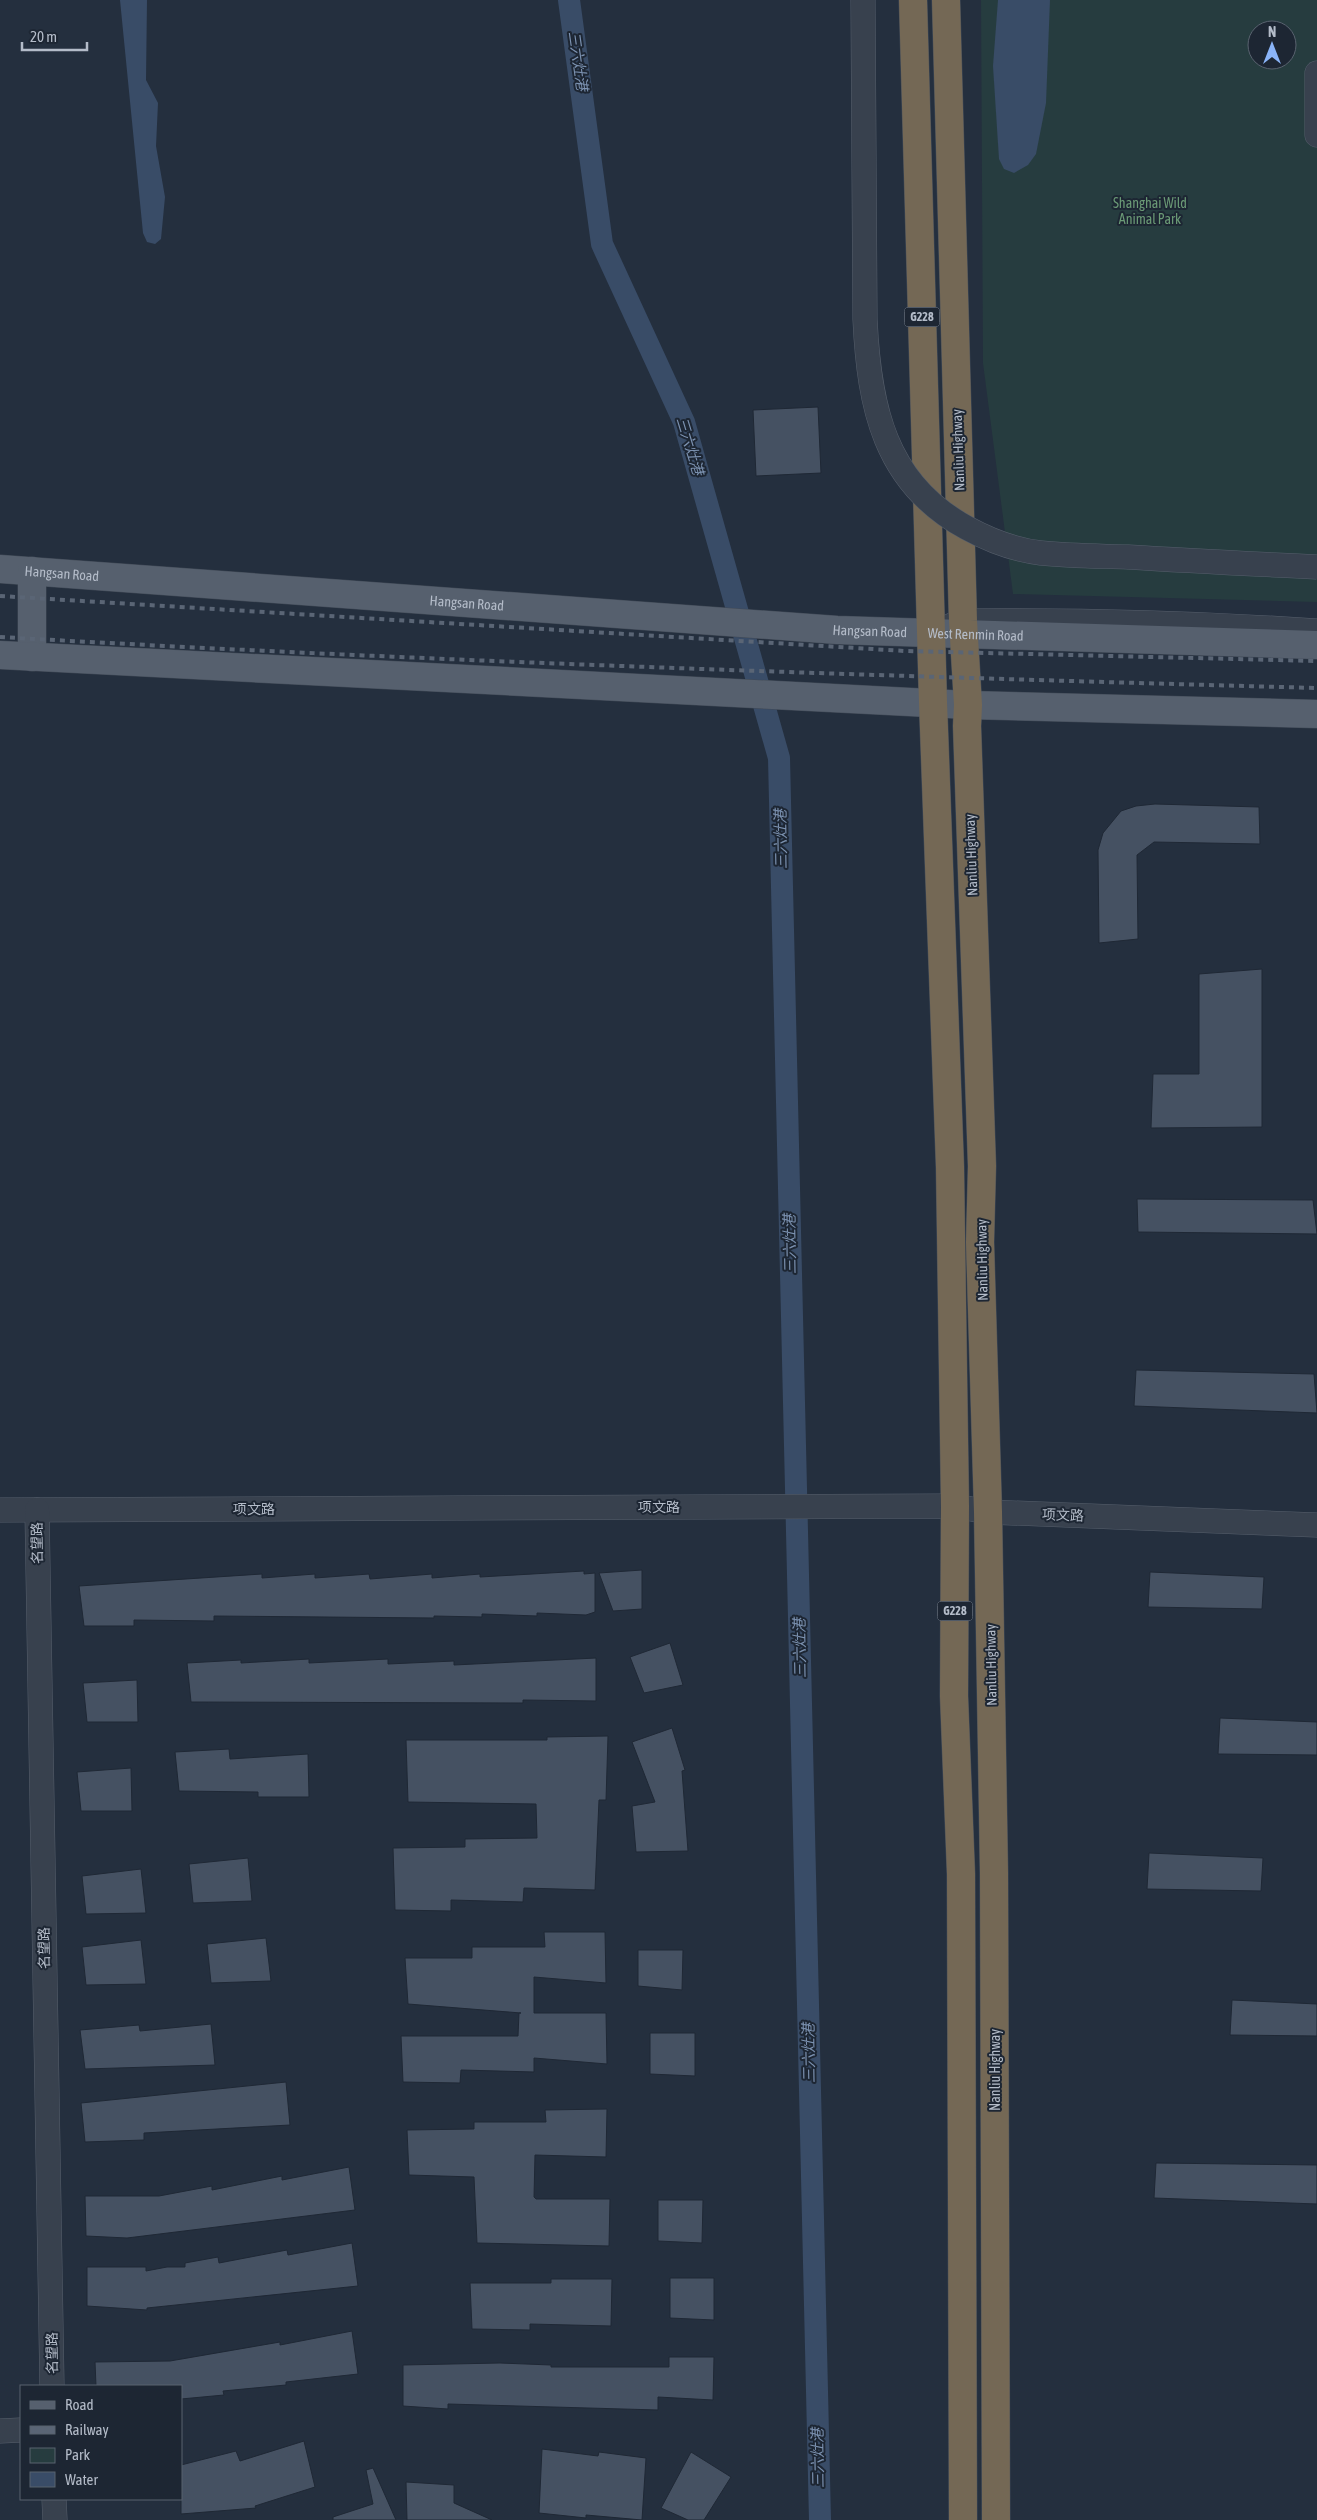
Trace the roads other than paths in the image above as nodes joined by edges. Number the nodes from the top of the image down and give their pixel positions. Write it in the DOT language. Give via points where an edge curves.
graph roads {
  1 [pos="863,0"];
  2 [pos="913,0"];
  3 [pos="946,0"];
  4 [pos="1317,73"];
  5 [pos="1317,135"];
  6 [pos="1317,567"];
  7 [pos="0,569"];
  8 [pos="32,571"];
  9 [pos="964,627"];
  10 [pos="1317,631"];
  11 [pos="932,634"];
  12 [pos="1317,645"];
  13 [pos="0,655"];
  14 [pos="32,657"];
  15 [pos="933,702"];
  16 [pos="968,705"];
  17 [pos="1272,712"];
  18 [pos="1317,714"];
  19 [pos="1317,723"];
  20 [pos="955,1506"];
  21 [pos="0,1510"];
  22 [pos="37,1510"];
  23 [pos="988,1512"];
  24 [pos="1317,1525"];
  25 [pos="52,2385"];
  26 [pos="20,2430"];
  27 [pos="0,2431"];
  28 [pos="54,2500"];
  29 [pos="55,2520"];
  30 [pos="964,2520"];
  31 [pos="996,2520"];
  1 -- 6 [label="street, bridge" via="867,366 880,423 901,469 915,489 943,515 989,540 1040,553"];
  2 -- 11 [label="highway, G228"];
  3 -- 9 [label="highway, Nanliu Highway / G228"];
  4 -- 5 [label="street"];
  7 -- 8 [label="main road, Hangsan Road"];
  8 -- 11 [label="main road, Hangsan Road" via="837,630"];
  8 -- 14 [label="main road"];
  9 -- 10 [label="street, West Renmin Road" via="1164,623"];
  9 -- 11 [label="main road, West Renmin Road"];
  9 -- 12 [label="main road, West Renmin Road"];
  9 -- 16 [label="highway, Nanliu Highway"];
  11 -- 15 [label="highway"];
  13 -- 14 [label="main road"];
  14 -- 15 [label="main road"];
  15 -- 16 [label="main road"];
  15 -- 20 [label="highway, G228" via="950,1167"];
  16 -- 17 [label="main road"];
  16 -- 23 [label="highway, Nanliu Highway / G228" via="982,1166 980,1242"];
  17 -- 18 [label="main road"];
  17 -- 19 [label="street"];
  20 -- 22 [label="street, 项文路"];
  20 -- 23 [label="street, 项文路"];
  20 -- 30 [label="highway, G228" via="954,1696 961,1874"];
  21 -- 22 [label="street, 项文路"];
  22 -- 25 [label="street, 名望路"];
  23 -- 24 [label="street, 项文路"];
  23 -- 31 [label="highway, Nanliu Highway / G228" via="994,1873"];
  26 -- 27 [label="street"];
  28 -- 29 [label="street"];
}
